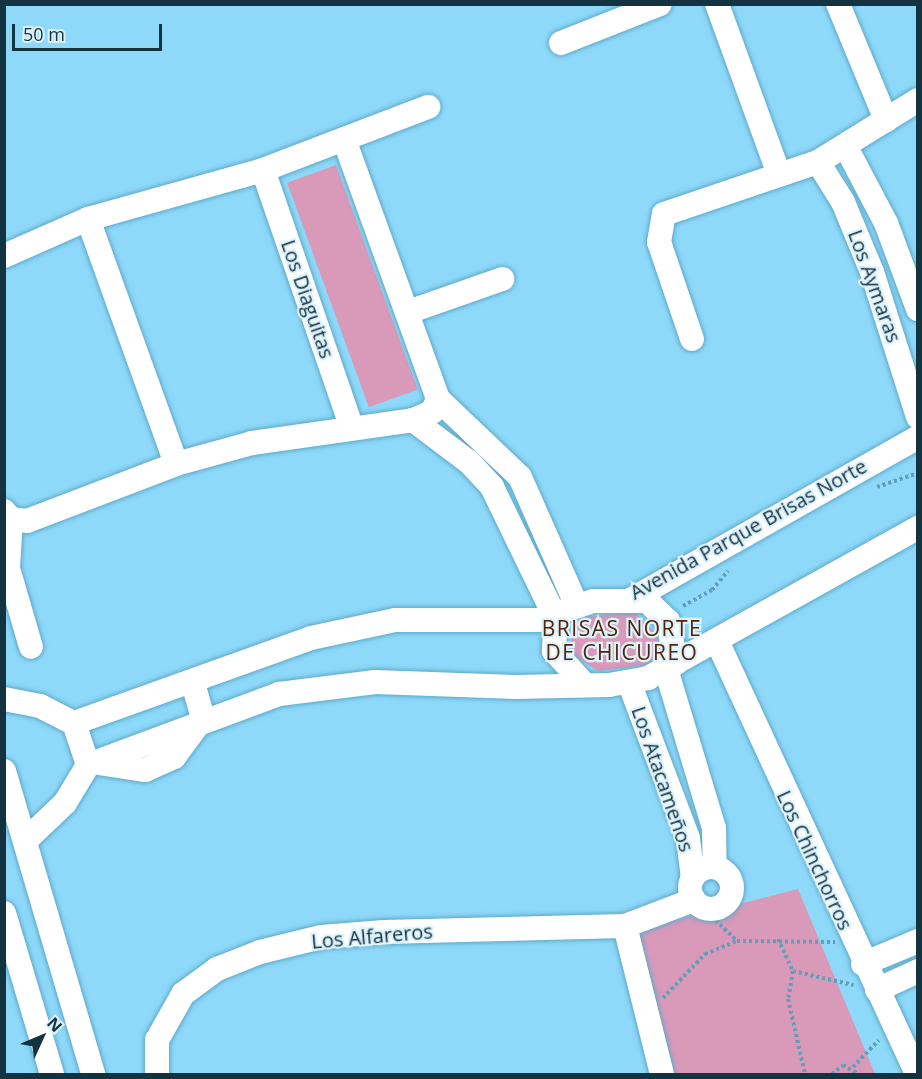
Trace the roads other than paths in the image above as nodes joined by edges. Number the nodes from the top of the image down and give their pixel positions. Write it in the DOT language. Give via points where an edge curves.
graph roads {
  1 [pos="660,4"];
  2 [pos="717,4"];
  3 [pos="838,4"];
  4 [pos="561,44"];
  5 [pos="918,100"];
  6 [pos="428,107"];
  7 [pos="886,120"];
  8 [pos="345,142"];
  9 [pos="847,148"];
  10 [pos="818,162"];
  11 [pos="263,170"];
  12 [pos="779,174"];
  13 [pos="88,219"];
  14 [pos="4,256"];
  15 [pos="502,279"];
  16 [pos="918,309"];
  17 [pos="408,312"];
  18 [pos="692,339"];
  19 [pos="438,399"];
  20 [pos="918,417"];
  21 [pos="413,420"];
  22 [pos="352,428"];
  23 [pos="918,437"];
  24 [pos="176,464"];
  25 [pos="8,515"];
  26 [pos="918,528"];
  27 [pos="632,599"];
  28 [pos="577,606"];
  29 [pos="556,618"];
  30 [pos="718,643"];
  31 [pos="31,648"];
  32 [pos="671,666"];
  33 [pos="629,682"];
  34 [pos="193,684"];
  35 [pos="584,684"];
  36 [pos="4,699"];
  37 [pos="203,718"];
  38 [pos="74,723"];
  39 [pos="93,764"];
  40 [pos="4,771"];
  41 [pos="26,840"];
  42 [pos="701,888"];
  43 [pos="4,913"];
  44 [pos="626,926"];
  45 [pos="918,941"];
  46 [pos="858,954"];
  47 [pos="918,971"];
  48 [pos="877,990"];
  49 [pos="75,1014"];
  50 [pos="38,1025"];
  51 [pos="52,1074"];
  52 [pos="93,1074"];
  53 [pos="156,1074"];
  54 [pos="662,1074"];
  55 [pos="917,1074"];
  1 -- 4 [label="street"];
  2 -- 12 [label="street"];
  3 -- 7 [label="street"];
  5 -- 7 [label="street"];
  6 -- 8 [label="street"];
  7 -- 9 [label="street"];
  8 -- 11 [label="street"];
  8 -- 17 [label="street"];
  9 -- 10 [label="street"];
  9 -- 16 [label="street, Los Aymaras" via="886,223"];
  10 -- 12 [label="street"];
  10 -- 20 [label="street, Los Aymaras" via="843,202 872,272"];
  11 -- 13 [label="street"];
  11 -- 22 [label="street, Los Diaguitas"];
  12 -- 18 [label="street" via="664,214 659,242"];
  13 -- 14 [label="street"];
  13 -- 24 [label="street"];
  15 -- 17 [label="street"];
  17 -- 19 [label="street"];
  19 -- 21 [label="street" via="432,412"];
  19 -- 28 [label="street" via="520,477"];
  21 -- 22 [label="street"];
  21 -- 29 [label="street" via="469,462 492,487"];
  22 -- 24 [label="street" via="252,443"];
  23 -- 27 [label="street, Avenida Parque Brisas Norte"];
  24 -- 25 [label="street" via="27,521"];
  25 -- 31 [label="street" via="8,568"];
  26 -- 30 [label="street"];
  27 -- 28 [label="street, Avenida Parque Brisas Norte"];
  27 -- 32 [label="street" via="647,601 668,621"];
  28 -- 29 [label="street, Avenida Parque Brisas Norte"];
  29 -- 34 [label="street, Avenida Parque Brisas Norte" via="353,626"];
  29 -- 35 [label="street" via="555,651"];
  30 -- 32 [label="street"];
  30 -- 46 [label="street, Los Chinchorros"];
  32 -- 33 [label="street"];
  32 -- 42 [label="street, Los Atacameños" via="714,828"];
  33 -- 35 [label="street"];
  33 -- 42 [label="street, Los Atacameños" via="688,838"];
  34 -- 37 [label="street"];
  34 -- 38 [label="street, Avenida Parque Brisas Norte"];
  35 -- 37 [label="street" via="375,682 279,694"];
  36 -- 38 [label="street" via="40,706"];
  37 -- 39 [label="street"];
  38 -- 39 [label="street"];
  39 -- 41 [label="street" via="65,803"];
  40 -- 41 [label="street"];
  41 -- 49 [label="street"];
  42 -- 44 [label="street, Los Alfareros"];
  43 -- 50 [label="street"];
  44 -- 53 [label="street, Los Alfareros" via="384,932 321,937 260,952 217,969 183,994 157,1040"];
  44 -- 54 [label="street"];
  45 -- 46 [label="street"];
  46 -- 48 [label="street, Los Chinchorros"];
  47 -- 48 [label="street"];
  48 -- 55 [label="street, Los Chinchorros"];
  49 -- 50 [label="street" via="58,1031"];
  49 -- 52 [label="street"];
  50 -- 51 [label="street"];
}
